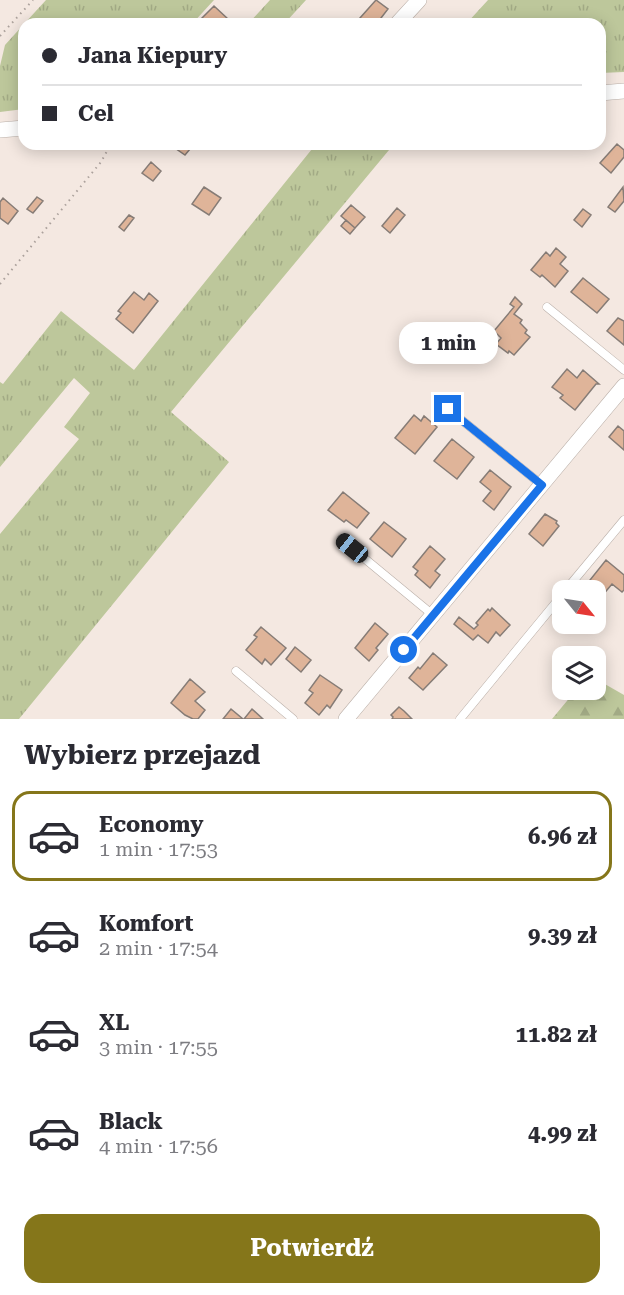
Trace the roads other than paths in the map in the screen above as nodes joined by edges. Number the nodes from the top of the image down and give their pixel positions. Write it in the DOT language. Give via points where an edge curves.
graph roads {
  1 [pos="419,0"];
  2 [pos="403,18"];
  3 [pos="624,91"];
  4 [pos="606,92"];
  5 [pos="18,128"];
  6 [pos="0,130"];
  7 [pos="547,307"];
  8 [pos="624,370"];
  9 [pos="624,386"];
  10 [pos="448,409"];
  11 [pos="542,485"];
  12 [pos="624,520"];
  13 [pos="341,539"];
  14 [pos="574,580"];
  15 [pos="552,607"];
  16 [pos="433,615"];
  17 [pos="236,671"];
  18 [pos="293,719"];
  19 [pos="346,719"];
  20 [pos="460,719"];
  1 -- 2 [label="street"];
  3 -- 4 [label="street"];
  5 -- 6 [label="street"];
  7 -- 8 [label="lane"];
  9 -- 11 [label="street"];
  10 -- 11 [label="lane"];
  11 -- 16 [label="street"];
  12 -- 14 [label="lane"];
  13 -- 16 [label="lane"];
  15 -- 20 [label="lane"];
  16 -- 19 [label="street"];
  17 -- 18 [label="lane"];
}
